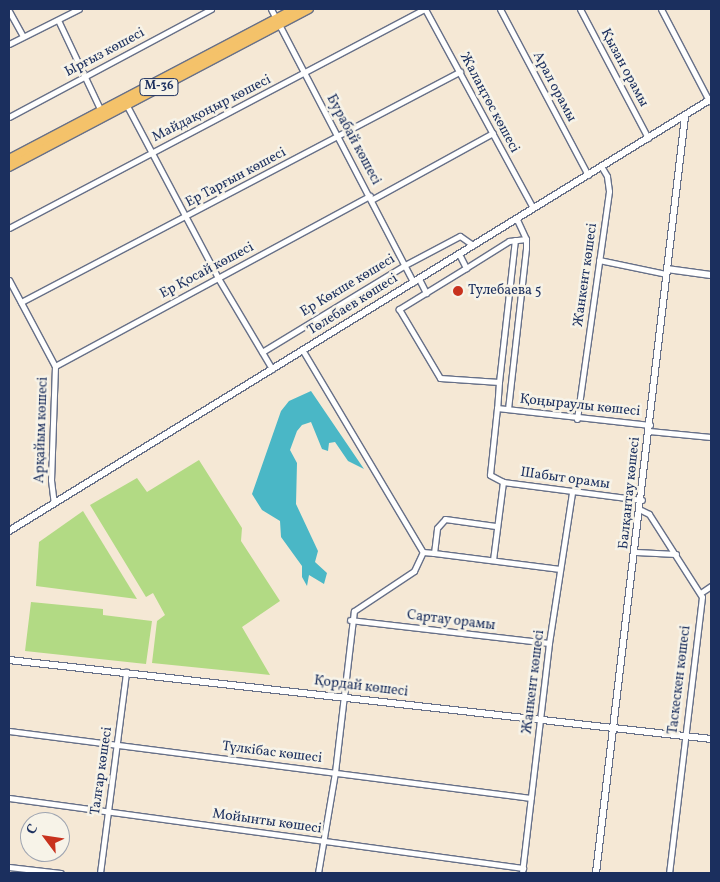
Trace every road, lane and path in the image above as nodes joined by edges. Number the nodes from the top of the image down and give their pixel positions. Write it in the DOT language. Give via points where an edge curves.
graph roads {
  1 [pos="79,9"];
  2 [pos="211,9"];
  3 [pos="272,9"];
  4 [pos="295,9"];
  5 [pos="309,9"];
  6 [pos="425,9"];
  7 [pos="500,9"];
  8 [pos="580,9"];
  9 [pos="660,9"];
  10 [pos="9,11"];
  11 [pos="58,20"];
  12 [pos="279,21"];
  13 [pos="23,36"];
  14 [pos="9,44"];
  15 [pos="460,72"];
  16 [pos="306,73"];
  17 [pos="85,76"];
  18 [pos="710,100"];
  19 [pos="126,104"];
  20 [pos="102,113"];
  21 [pos="9,116"];
  22 [pos="685,116"];
  23 [pos="493,133"];
  24 [pos="339,136"];
  25 [pos="648,138"];
  26 [pos="150,154"];
  27 [pos="9,159"];
  28 [pos="601,166"];
  29 [pos="9,167"];
  30 [pos="588,175"];
  31 [pos="371,198"];
  32 [pos="534,208"];
  33 [pos="185,217"];
  34 [pos="516,218"];
  35 [pos="9,228"];
  36 [pos="526,239"];
  37 [pos="515,240"];
  38 [pos="473,245"];
  39 [pos="459,254"];
  40 [pos="599,260"];
  41 [pos="405,265"];
  42 [pos="466,268"];
  43 [pos="666,271"];
  44 [pos="711,275"];
  45 [pos="218,278"];
  46 [pos="9,280"];
  47 [pos="416,280"];
  48 [pos="426,293"];
  49 [pos="21,302"];
  50 [pos="503,348"];
  51 [pos="515,348"];
  52 [pos="303,351"];
  53 [pos="262,352"];
  54 [pos="55,366"];
  55 [pos="272,369"];
  56 [pos="499,382"];
  57 [pos="497,408"];
  58 [pos="508,409"];
  59 [pos="577,419"];
  60 [pos="650,428"];
  61 [pos="711,437"];
  62 [pos="503,482"];
  63 [pos="572,493"];
  64 [pos="642,500"];
  65 [pos="54,503"];
  66 [pos="641,510"];
  67 [pos="496,526"];
  68 [pos="9,531"];
  69 [pos="423,552"];
  70 [pos="636,552"];
  71 [pos="434,553"];
  72 [pos="676,554"];
  73 [pos="493,560"];
  74 [pos="560,569"];
  75 [pos="711,586"];
  76 [pos="702,592"];
  77 [pos="350,620"];
  78 [pos="549,644"];
  79 [pos="9,660"];
  80 [pos="126,672"];
  81 [pos="341,697"];
  82 [pos="540,721"];
  83 [pos="615,729"];
  84 [pos="9,731"];
  85 [pos="685,736"];
  86 [pos="711,739"];
  87 [pos="117,745"];
  88 [pos="336,772"];
  89 [pos="9,798"];
  90 [pos="531,798"];
  91 [pos="107,811"];
  92 [pos="324,842"];
  93 [pos="9,867"];
  94 [pos="522,871"];
  95 [pos="61,873"];
  96 [pos="100,873"];
  97 [pos="318,873"];
  98 [pos="596,873"];
  99 [pos="669,873"];
  1 -- 11 [label="street"];
  2 -- 17 [label="street, Ырғыз көшесі"];
  3 -- 12 [label="street, Бурабай көшесі"];
  4 -- 12 [label="main road, M-36"];
  5 -- 12 [label="main road, M-36"];
  6 -- 15 [label="street, Жалаңтөс көшесі"];
  6 -- 16 [label="street, Майдақоңыр көшесі"];
  7 -- 30 [label="street, Арал орамы"];
  8 -- 25 [label="street, Қызан орамы"];
  9 -- 18 [label="street"];
  10 -- 13 [label="street"];
  11 -- 13 [label="street"];
  11 -- 17 [label="street"];
  12 -- 16 [label="street, Бурабай көшесі"];
  12 -- 19 [label="main road, M-36"];
  12 -- 20 [label="main road, M-36"];
  13 -- 14 [label="street"];
  15 -- 23 [label="street, Жалаңтөс көшесі"];
  15 -- 24 [label="street, Ер Тарғын көшесі"];
  16 -- 24 [label="street, Бурабай көшесі"];
  16 -- 26 [label="street, Майдақоңыр көшесі"];
  17 -- 20 [label="street"];
  17 -- 21 [label="street, Ырғыз көшесі"];
  18 -- 22 [label="street, Төлебаев көшесі"];
  19 -- 20 [label="main road, M-36"];
  19 -- 26 [label="street"];
  20 -- 27 [label="main road, M-36"];
  20 -- 29 [label="main road, M-36"];
  22 -- 25 [label="street, Төлебаев көшесі"];
  22 -- 43 [label="street, Балқантау көшесі"];
  23 -- 31 [label="street, Ер Қосай көшесі"];
  23 -- 32 [label="street, Жалаңтөс көшесі"];
  24 -- 31 [label="street, Бурабай көшесі"];
  24 -- 33 [label="street, Ер Тарғын көшесі"];
  25 -- 28 [label="street, Төлебаев көшесі"];
  26 -- 33 [label="street"];
  26 -- 35 [label="street, Майдақоңыр көшесі"];
  28 -- 30 [label="street, Төлебаев көшесі"];
  28 -- 40 [label="street, Жанкент көшесі" via="609,183"];
  30 -- 32 [label="street, Төлебаев көшесі"];
  31 -- 41 [label="street, Бурабай көшесі"];
  31 -- 45 [label="street, Ер Қосай көшесі"];
  32 -- 34 [label="street, Төлебаев көшесі"];
  33 -- 45 [label="street"];
  33 -- 49 [label="street, Ер Тарғын көшесі"];
  34 -- 36 [label="street"];
  34 -- 38 [label="street, Төлебаев көшесі"];
  36 -- 37 [label="street"];
  36 -- 51 [label="street"];
  37 -- 42 [label="street"];
  37 -- 50 [label="street"];
  38 -- 39 [label="street, Төлебаев көшесі"];
  38 -- 41 [label="street, Ер Көкше көшесі" via="460,236"];
  39 -- 42 [label="street"];
  39 -- 47 [label="street, Төлебаев көшесі"];
  40 -- 43 [label="street"];
  40 -- 59 [label="street, Жанкент көшесі"];
  41 -- 47 [label="street, Бурабай көшесі"];
  41 -- 53 [label="street, Ер Көкше көшесі"];
  42 -- 48 [label="street"];
  43 -- 44 [label="street"];
  43 -- 60 [label="street, Балқантау көшесі"];
  45 -- 53 [label="street"];
  45 -- 54 [label="street, Ер Қосай көшесі"];
  46 -- 49 [label="street, Арқайым көшесі"];
  47 -- 48 [label="street, Бурабай көшесі"];
  47 -- 52 [label="street, Төлебаев көшесі"];
  48 -- 56 [label="street" via="399,309 440,378"];
  49 -- 54 [label="street, Арқайым көшесі"];
  50 -- 51 [label="street"];
  50 -- 56 [label="street"];
  51 -- 58 [label="street"];
  52 -- 55 [label="street, Төлебаев көшесі"];
  52 -- 69 [label="street"];
  53 -- 55 [label="street"];
  54 -- 65 [label="street, Арқайым көшесі" via="51,485"];
  55 -- 65 [label="street, Төлебаев көшесі"];
  56 -- 57 [label="street"];
  57 -- 58 [label="street, Қоңыраулы көшесі"];
  57 -- 62 [label="street" via="490,474"];
  58 -- 59 [label="street, Қоңыраулы көшесі"];
  59 -- 60 [label="street, Қоңыраулы көшесі"];
  60 -- 61 [label="street, Қоңыраулы көшесі"];
  60 -- 64 [label="street, Балқантау көшесі"];
  62 -- 63 [label="street, Шабыт орамы"];
  62 -- 67 [label="street, Шабыт орамы"];
  63 -- 64 [label="street, Шабыт орамы"];
  63 -- 74 [label="street, Жанкент көшесі"];
  64 -- 66 [label="street, Балқантау көшесі"];
  65 -- 68 [label="street, Төлебаев көшесі"];
  66 -- 70 [label="street, Балқантау көшесі"];
  66 -- 72 [label="street" via="650,514"];
  67 -- 71 [label="street" via="445,519 437,528"];
  67 -- 73 [label="street, Шабыт орамы"];
  69 -- 71 [label="street"];
  69 -- 77 [label="street" via="414,571 364,601"];
  70 -- 72 [label="street"];
  70 -- 83 [label="street, Балқантау көшесі"];
  71 -- 73 [label="street"];
  72 -- 76 [label="street"];
  73 -- 74 [label="street"];
  74 -- 78 [label="street, Жанкент көшесі"];
  75 -- 76 [label="street"];
  76 -- 85 [label="street, Таскескен көшесі"];
  77 -- 78 [label="street, Сартау орамы"];
  77 -- 81 [label="street"];
  78 -- 82 [label="street, Жанкент көшесі"];
  79 -- 80 [label="street, Қордай көшесі"];
  80 -- 81 [label="street, Қордай көшесі"];
  80 -- 87 [label="street, Талғар көшесі"];
  81 -- 82 [label="street, Қордай көшесі"];
  81 -- 88 [label="street"];
  82 -- 83 [label="street, Қордай көшесі"];
  82 -- 90 [label="street, Жанкент көшесі"];
  83 -- 85 [label="street, Қордай көшесі"];
  83 -- 98 [label="street, Балқантау көшесі"];
  84 -- 87 [label="street, Түлкібас көшесі"];
  85 -- 86 [label="street, Қордай көшесі"];
  85 -- 99 [label="street, Таскескен көшесі"];
  87 -- 88 [label="street, Түлкібас көшесі"];
  87 -- 91 [label="street, Талғар көшесі"];
  88 -- 90 [label="street, Түлкібас көшесі"];
  88 -- 92 [label="street"];
  89 -- 91 [label="street, Мойынты көшесі"];
  90 -- 94 [label="street, Жанкент көшесі"];
  91 -- 92 [label="street, Мойынты көшесі"];
  91 -- 96 [label="street, Талғар көшесі"];
  92 -- 94 [label="street, Мойынты көшесі"];
  92 -- 97 [label="street"];
  93 -- 95 [label="street"];
}
